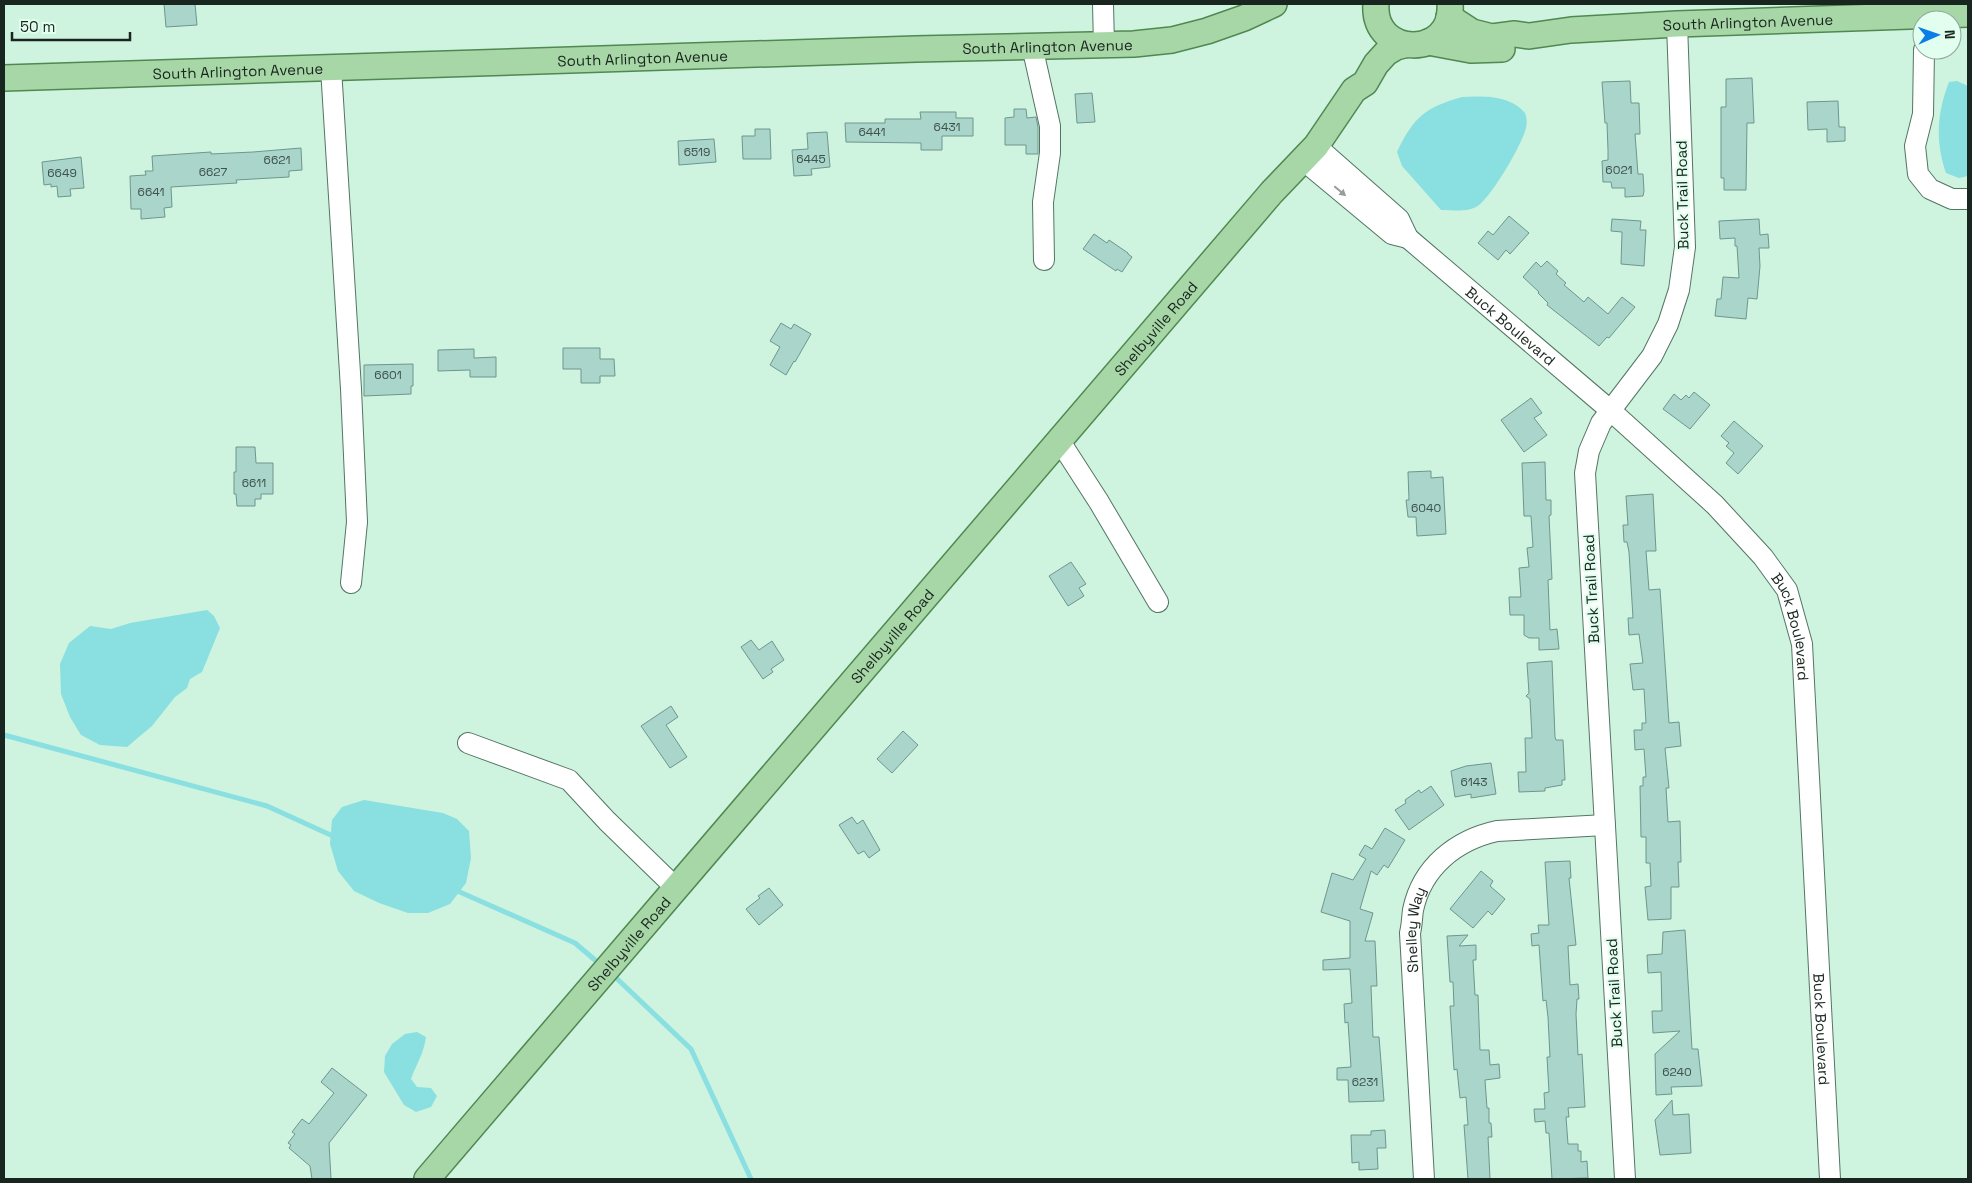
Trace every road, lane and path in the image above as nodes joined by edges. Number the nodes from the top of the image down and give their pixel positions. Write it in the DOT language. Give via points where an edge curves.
graph roads {
  1 [pos="1102,4"];
  2 [pos="1274,4"];
  3 [pos="1451,8"];
  4 [pos="1375,9"];
  5 [pos="1912,20"];
  6 [pos="1677,24"];
  7 [pos="1529,36"];
  8 [pos="1416,43"];
  9 [pos="1104,45"];
  10 [pos="1032,46"];
  11 [pos="1924,60"];
  12 [pos="331,68"];
  13 [pos="4,78"];
  14 [pos="1354,90"];
  15 [pos="1309,153"];
  16 [pos="1968,199"];
  17 [pos="1044,260"];
  18 [pos="1610,410"];
  19 [pos="1060,440"];
  20 [pos="351,583"];
  21 [pos="1158,602"];
  22 [pos="468,743"];
  23 [pos="1605,825"];
  24 [pos="676,888"];
  25 [pos="428,1179"];
  26 [pos="1424,1179"];
  27 [pos="1625,1179"];
  28 [pos="1830,1179"];
  1 -- 9 [label="street"];
  2 -- 9 [label="main road, South Arlington Avenue" via="1244,18 1190,35 1156,42"];
  3 -- 7 [label="main road, South Arlington Avenue" via="1468,30 1481,36"];
  3 -- 8 [label="main road" via="1440,34"];
  4 -- 8 [label="main road" via="1381,28 1387,35"];
  4 -- 14 [label="main road" via="1374,33 1355,74"];
  5 -- 6 [label="main road, South Arlington Avenue"];
  6 -- 7 [label="main road, South Arlington Avenue" via="1572,30"];
  6 -- 18 [label="street, Buck Trail Road" via="1685,247 1683,268 1659,344"];
  7 -- 8 [label="main road, South Arlington Avenue" via="1516,46 1491,51"];
  8 -- 14 [label="main road" via="1390,50 1380,58 1365,83"];
  9 -- 10 [label="main road, South Arlington Avenue"];
  10 -- 12 [label="main road, South Arlington Avenue"];
  10 -- 17 [label="street" via="1050,126 1043,202"];
  11 -- 16 [label="street" via="1923,114 1915,146 1918,174 1930,189 1952,200"];
  12 -- 13 [label="main road, South Arlington Avenue"];
  12 -- 20 [label="street" via="357,522"];
  14 -- 15 [label="main road, Shelbyville Road"];
  15 -- 18 [label="street, Buck Boulevard" via="1392,234 1408,238"];
  15 -- 19 [label="main road, Shelbyville Road"];
  18 -- 23 [label="street, Buck Trail Road" via="1594,436 1585,473"];
  18 -- 28 [label="street, Buck Boulevard" via="1715,506 1764,557 1787,590 1802,644"];
  19 -- 21 [label="street"];
  19 -- 24 [label="main road, Shelbyville Road"];
  22 -- 24 [label="street" via="569,780"];
  23 -- 26 [label="street, Shelley Way" via="1497,831 1474,838 1454,848 1438,862 1420,888 1410,933"];
  23 -- 27 [label="street, Buck Trail Road"];
  24 -- 25 [label="main road, Shelbyville Road"];
}
